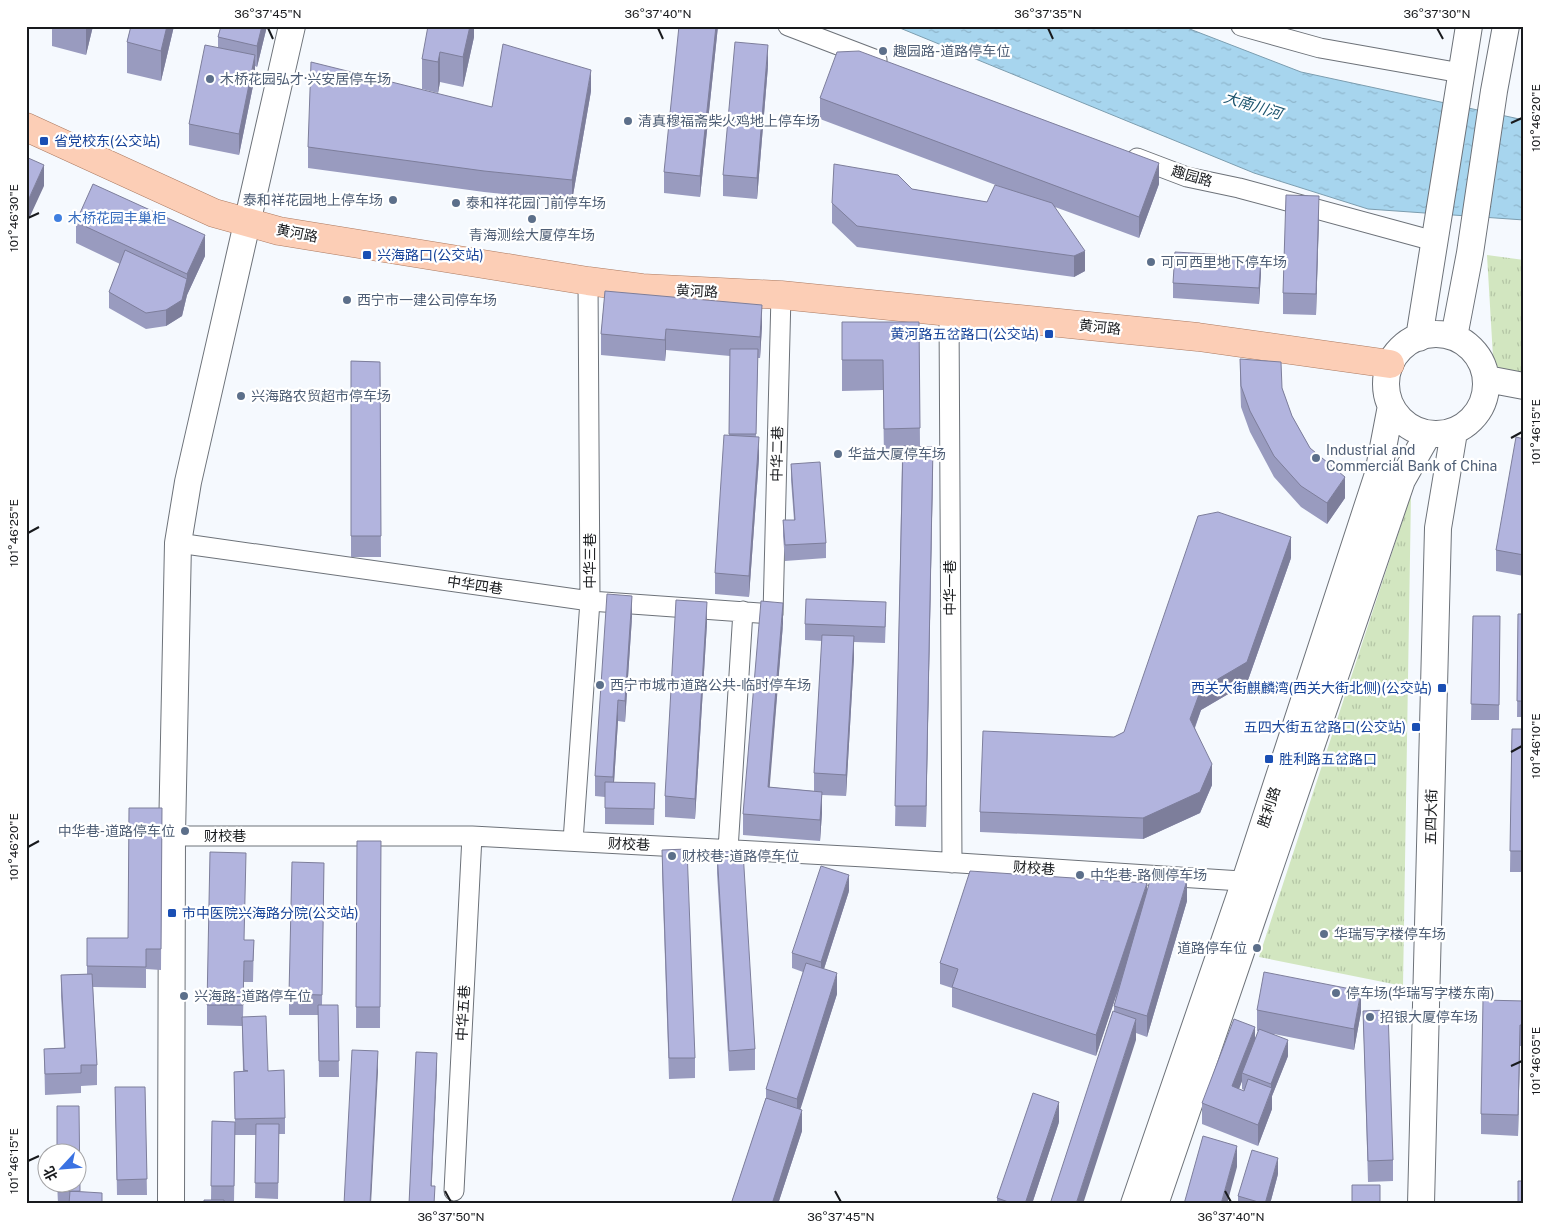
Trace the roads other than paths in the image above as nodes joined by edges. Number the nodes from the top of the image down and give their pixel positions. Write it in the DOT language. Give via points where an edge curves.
graph roads {
  1 [pos="292,26"];
  2 [pos="788,26"];
  3 [pos="1241,26"];
  4 [pos="1469,26"];
  5 [pos="1506,26"];
  6 [pos="890,65"];
  7 [pos="1459,82"];
  8 [pos="26,127"];
  9 [pos="1122,152"];
  10 [pos="248,221"];
  11 [pos="1435,235"];
  12 [pos="588,281"];
  13 [pos="781,295"];
  14 [pos="948,312"];
  15 [pos="1454,337"];
  16 [pos="1419,338"];
  17 [pos="1390,364"];
  18 [pos="1487,379"];
  19 [pos="1524,386"];
  20 [pos="1391,406"];
  21 [pos="1454,432"];
  22 [pos="1428,434"];
  23 [pos="178,543"];
  24 [pos="590,601"];
  25 [pos="743,612"];
  26 [pos="773,614"];
  27 [pos="172,836"];
  28 [pos="472,836"];
  29 [pos="573,841"];
  30 [pos="728,850"];
  31 [pos="952,863"];
  32 [pos="1255,882"];
  33 [pos="454,1191"];
  34 [pos="171,1204"];
  35 [pos="1134,1204"];
  36 [pos="1155,1204"];
  37 [pos="1421,1204"];
  1 -- 10 [label="main road"];
  2 -- 6 [label="street"];
  3 -- 7 [label="street"];
  4 -- 7 [label="main road"];
  5 -- 15 [label="main road"];
  7 -- 11 [label="main road"];
  8 -- 10 [label="main road, 黄河路" via="214,213"];
  9 -- 11 [label="street, 趣园路" via="1188,177"];
  10 -- 12 [label="main road, 黄河路" via="279,231"];
  10 -- 23 [label="main road" via="188,482"];
  11 -- 16 [label="main road"];
  12 -- 13 [label="main road, 黄河路" via="642,288"];
  12 -- 24 [label="street, 中华三巷"];
  13 -- 14 [label="main road, 黄河路"];
  13 -- 26 [label="street, 中华二巷"];
  14 -- 17 [label="main road, 黄河路" via="1198,337"];
  14 -- 31 [label="street, 中华一巷"];
  15 -- 16 [label="main road" via="1427,334"];
  15 -- 18 [label="main road" via="1479,356"];
  16 -- 17 [label="main road" via="1402,346"];
  17 -- 20 [label="main road" via="1386,389"];
  18 -- 19 [label="main road"];
  18 -- 21 [label="main road" via="1483,403 1474,418"];
  20 -- 22 [label="main road" via="1408,426"];
  20 -- 32 [label="main road, 胜利路" via="1378,474"];
  21 -- 22 [label="main road"];
  21 -- 37 [label="main road, 五四大街" via="1438,528"];
  22 -- 32 [label="main road, 胜利路" via="1402,480"];
  23 -- 24 [label="street, 中华四巷"];
  23 -- 27 [label="main road"];
  24 -- 25 [label="street, 中华四巷"];
  24 -- 29 [label="street, 中华三巷"];
  25 -- 26 [label="street, 中华四巷"];
  25 -- 30 [label="street"];
  27 -- 28 [label="street, 财校巷"];
  27 -- 34 [label="main road"];
  28 -- 29 [label="street, 财校巷"];
  28 -- 33 [label="street, 中华五巷"];
  29 -- 30 [label="street, 财校巷"];
  30 -- 31 [label="street, 财校巷"];
  31 -- 32 [label="street, 财校巷"];
  32 -- 35 [label="main road, 胜利路"];
  32 -- 36 [label="main road, 胜利路"];
}
